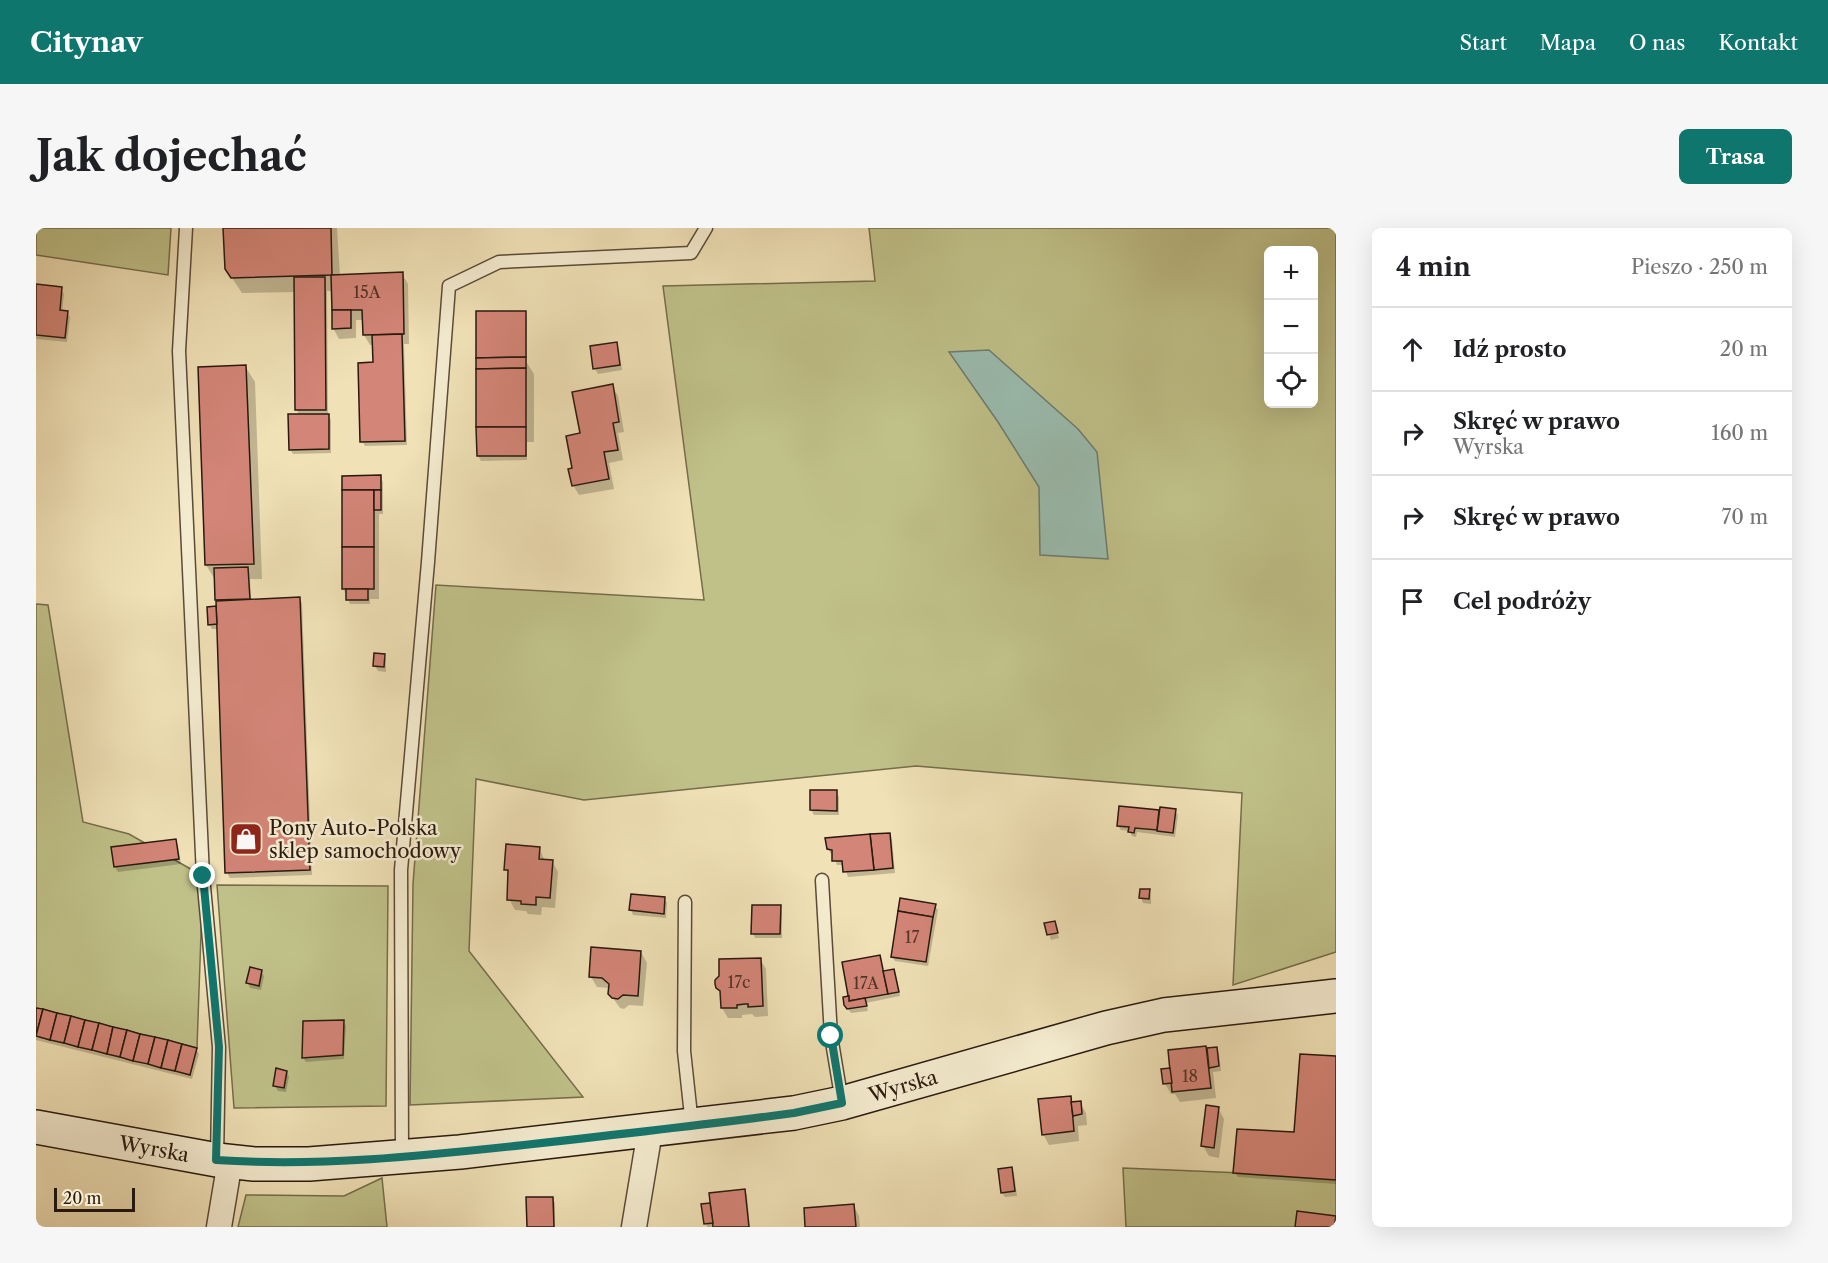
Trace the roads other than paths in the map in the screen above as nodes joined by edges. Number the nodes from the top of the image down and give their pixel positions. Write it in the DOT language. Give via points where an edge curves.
graph roads {
  1 [pos="186,228"];
  2 [pos="706,228"];
  3 [pos="822,880"];
  4 [pos="685,902"];
  5 [pos="1336,996"];
  6 [pos="842,1103"];
  7 [pos="692,1126"];
  8 [pos="36,1127"];
  9 [pos="650,1131"];
  10 [pos="402,1156"];
  11 [pos="223,1161"];
  12 [pos="219,1227"];
  13 [pos="634,1227"];
  1 -- 11 [label="lane" via="179,351 203,876 219,1047"];
  2 -- 10 [label="lane" via="691,253 499,262 448,286 401,870"];
  3 -- 6 [label="lane" via="831,1036"];
  4 -- 7 [label="lane" via="684,1051"];
  5 -- 6 [label="street, Wyrska" via="1164,1015"];
  6 -- 7 [label="street, Wyrska"];
  7 -- 9 [label="street, Wyrska"];
  8 -- 11 [label="street, Wyrska"];
  9 -- 10 [label="street, Wyrska"];
  9 -- 13 [label="street"];
  10 -- 11 [label="street, Wyrska" via="309,1164"];
  11 -- 12 [label="street"];
}
